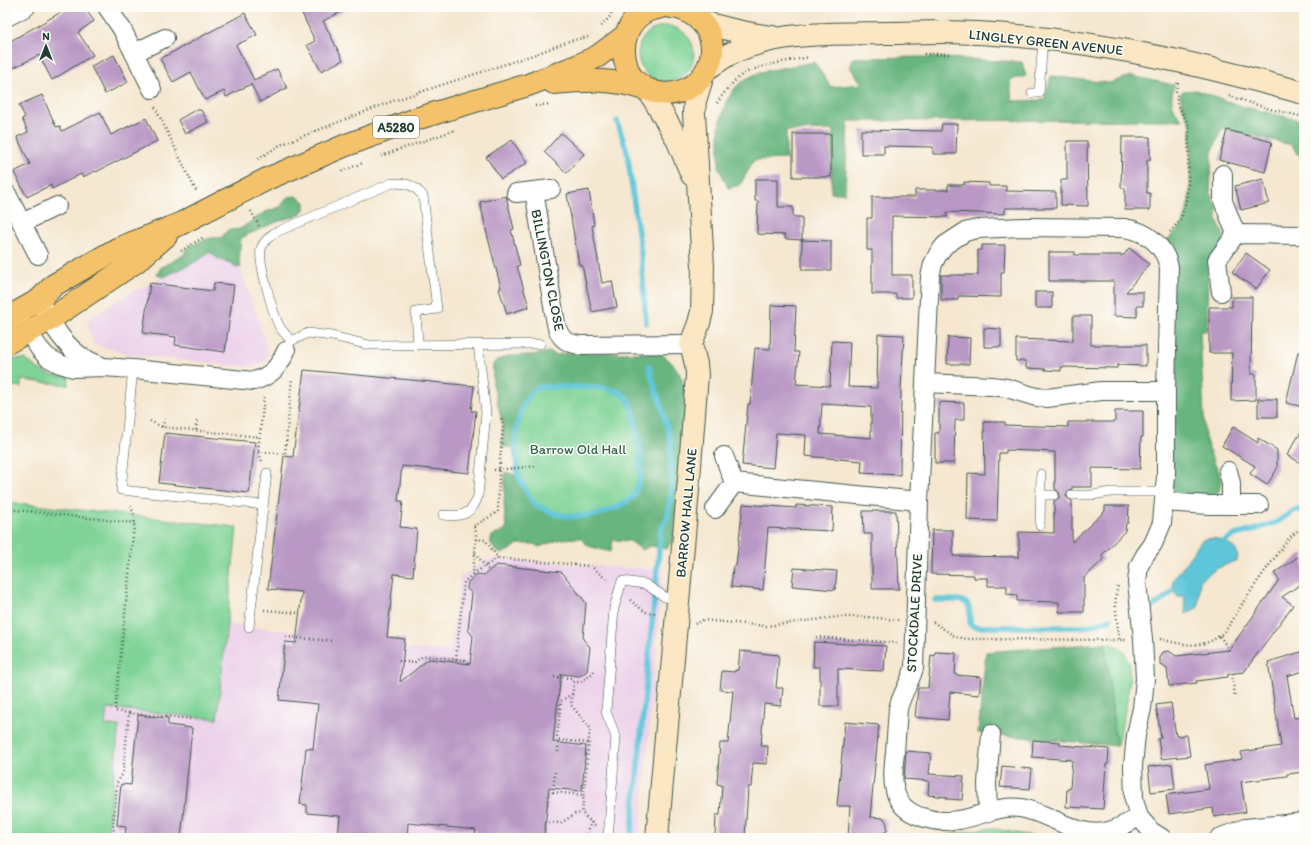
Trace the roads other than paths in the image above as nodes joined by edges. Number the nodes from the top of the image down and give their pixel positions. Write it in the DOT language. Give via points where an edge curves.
graph roads {
  1 [pos="26,7"];
  2 [pos="107,7"];
  3 [pos="661,7"];
  4 [pos="671,7"];
  5 [pos="677,7"];
  6 [pos="7,17"];
  7 [pos="633,21"];
  8 [pos="700,21"];
  9 [pos="165,38"];
  10 [pos="783,38"];
  11 [pos="1043,39"];
  12 [pos="134,53"];
  13 [pos="705,73"];
  14 [pos="152,88"];
  15 [pos="648,90"];
  16 [pos="1032,93"];
  17 [pos="1304,93"];
  18 [pos="529,96"];
  19 [pos="1223,174"];
  20 [pos="551,188"];
  21 [pos="534,191"];
  22 [pos="698,191"];
  23 [pos="7,194"];
  24 [pos="516,194"];
  25 [pos="57,206"];
  26 [pos="22,223"];
  27 [pos="180,224"];
  28 [pos="1236,234"];
  29 [pos="1304,235"];
  30 [pos="38,256"];
  31 [pos="1221,292"];
  32 [pos="39,300"];
  33 [pos="11,316"];
  34 [pos="49,320"];
  35 [pos="28,332"];
  36 [pos="7,344"];
  37 [pos="418,344"];
  38 [pos="478,344"];
  39 [pos="540,344"];
  40 [pos="691,344"];
  41 [pos="289,346"];
  42 [pos="103,367"];
  43 [pos="133,368"];
  44 [pos="925,383"];
  45 [pos="1166,391"];
  46 [pos="724,456"];
  47 [pos="1228,471"];
  48 [pos="267,473"];
  49 [pos="1041,474"];
  50 [pos="734,483"];
  51 [pos="1041,495"];
  52 [pos="1054,495"];
  53 [pos="1072,495"];
  54 [pos="1165,497"];
  55 [pos="919,500"];
  56 [pos="264,505"];
  57 [pos="1232,505"];
  58 [pos="1259,505"];
  59 [pos="715,509"];
  60 [pos="443,515"];
  61 [pos="1040,526"];
  62 [pos="669,596"];
  63 [pos="249,627"];
  64 [pos="991,734"];
  65 [pos="988,812"];
  66 [pos="1139,817"];
  67 [pos="1304,822"];
  68 [pos="1280,831"];
  69 [pos="608,838"];
  70 [pos="657,838"];
  71 [pos="1162,838"];
  72 [pos="1218,838"];
  1 -- 6 [label="street"];
  2 -- 12 [label="street"];
  3 -- 7 [label="main road, A5280" via="648,11"];
  4 -- 5 [label="main road"];
  5 -- 8 [label="main road" via="690,12"];
  7 -- 15 [label="main road" via="623,47 624,60 628,72 636,82"];
  7 -- 18 [label="main road, A5280" via="598,56"];
  8 -- 10 [label="street, LINGLEY GREEN AVENUE" via="750,34"];
  8 -- 13 [label="main road" via="711,43 711,56"];
  9 -- 12 [label="street"];
  10 -- 11 [label="street, LINGLEY GREEN AVENUE" via="944,32"];
  10 -- 13 [label="street, LINGLEY GREEN AVENUE" via="731,53"];
  11 -- 16 [label="lane" via="1039,93"];
  11 -- 17 [label="street, LINGLEY GREEN AVENUE" via="1167,59"];
  12 -- 14 [label="street"];
  13 -- 15 [label="main road, A5280" via="691,88 678,94"];
  13 -- 22 [label="street" via="695,101 694,113"];
  15 -- 18 [label="main road, A5280" via="605,80"];
  15 -- 22 [label="street" via="677,139"];
  18 -- 27 [label="main road, A5280" via="419,118 267,178"];
  19 -- 28 [label="street" via="1223,201"];
  20 -- 21 [label="street, BILLINGTON CLOSE"];
  21 -- 24 [label="street, BILLINGTON CLOSE"];
  21 -- 40 [label="street, BILLINGTON CLOSE" via="556,324 564,340 579,346"];
  22 -- 40 [label="street" via="703,247 702,311"];
  23 -- 26 [label="street"];
  25 -- 26 [label="street"];
  26 -- 30 [label="street"];
  27 -- 32 [label="main road, A5280" via="117,249 54,285"];
  27 -- 34 [label="main road, A5280" via="137,261"];
  28 -- 29 [label="street"];
  28 -- 31 [label="street" via="1218,260"];
  32 -- 33 [label="main road, A5280"];
  32 -- 34 [label="street"];
  33 -- 35 [label="street"];
  34 -- 35 [label="main road, A5280"];
  34 -- 42 [label="street" via="74,351"];
  35 -- 36 [label="main road, A5280"];
  35 -- 42 [label="street" via="47,357 60,364 72,368"];
  37 -- 38 [label="lane"];
  37 -- 41 [label="lane" via="369,345 308,333"];
  37 -- 41 [label="lane" via="416,312 438,309 423,196 416,188 406,183 392,183 280,230 267,239 261,249 261,259 274,313"];
  38 -- 39 [label="lane"];
  38 -- 60 [label="lane" via="486,413 478,496 476,503 468,512 455,516"];
  40 -- 62 [label="street, BARROW HALL LANE" via="698,375"];
  41 -- 43 [label="street" via="280,364 271,374 254,381"];
  42 -- 43 [label="street"];
  43 -- 56 [label="lane" via="121,490"];
  44 -- 45 [label="street" via="992,386 1047,398 1101,391"];
  44 -- 45 [label="street, STOCKDALE DRIVE" via="930,277 933,264 945,245 966,232 991,227 1124,228 1147,235 1164,251 1170,267"];
  44 -- 55 [label="street, STOCKDALE DRIVE"];
  45 -- 54 [label="street"];
  46 -- 50 [label="street"];
  47 -- 57 [label="street"];
  48 -- 56 [label="lane"];
  49 -- 51 [label="lane"];
  50 -- 55 [label="street"];
  50 -- 59 [label="street"];
  51 -- 52 [label="lane"];
  51 -- 61 [label="lane"];
  53 -- 54 [label="lane" via="1111,492"];
  54 -- 57 [label="street"];
  54 -- 66 [label="street" via="1162,523 1139,566 1137,582 1144,679 1133,766 1134,799"];
  55 -- 65 [label="street, STOCKDALE DRIVE" via="914,668 911,680 899,702 892,781 897,798 907,810 927,819 958,820"];
  56 -- 63 [label="lane"];
  57 -- 58 [label="street"];
  62 -- 69 [label="lane" via="645,584 622,581 614,608 606,712 616,737"];
  62 -- 70 [label="street, BARROW HALL LANE"];
  64 -- 65 [label="street" via="987,783"];
  65 -- 66 [label="street, STOCKDALE DRIVE" via="1018,807 1090,833 1108,832"];
  66 -- 71 [label="street" via="1151,831"];
  67 -- 68 [label="street"];
  68 -- 72 [label="street" via="1245,828"];
}
